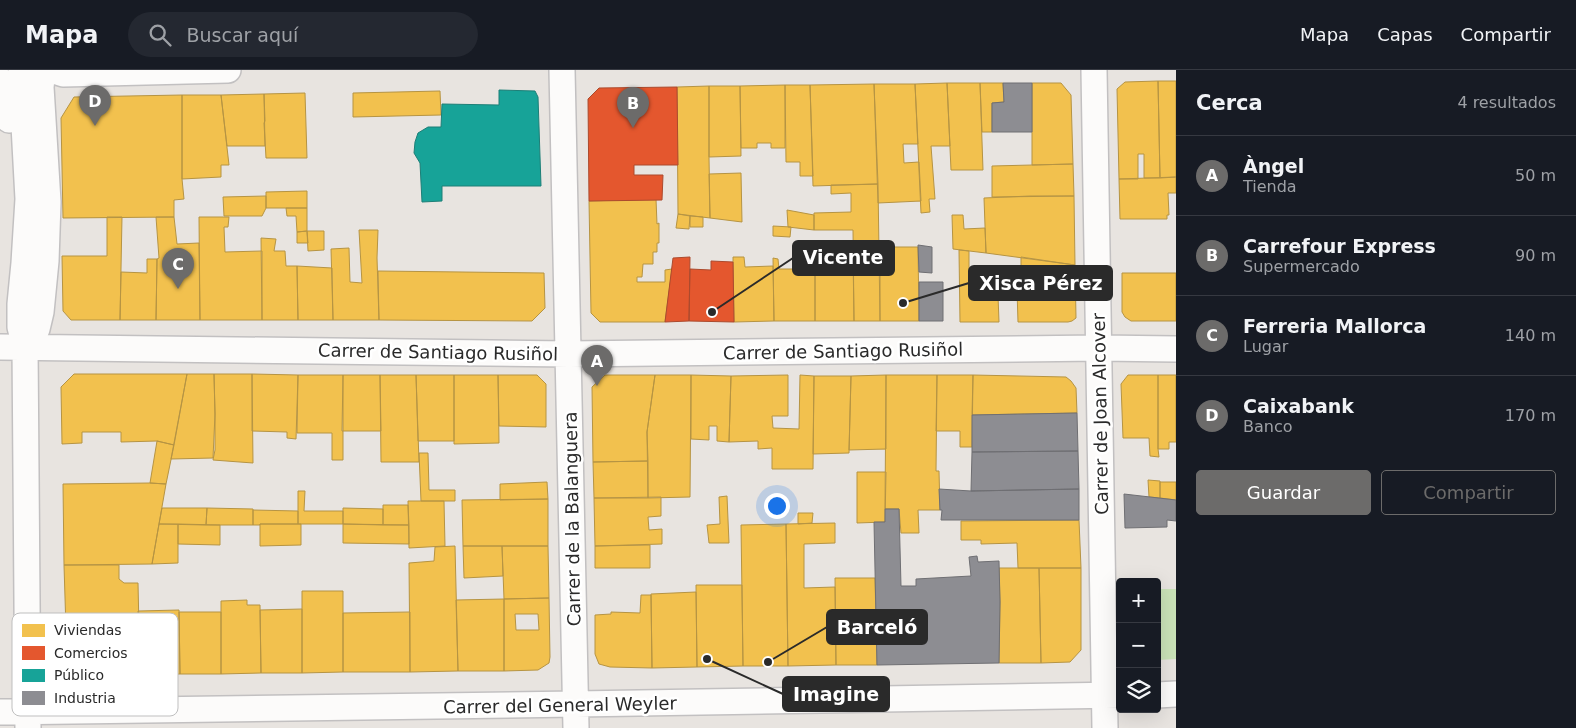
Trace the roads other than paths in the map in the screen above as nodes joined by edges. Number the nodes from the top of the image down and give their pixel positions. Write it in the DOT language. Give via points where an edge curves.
graph roads {
  1 [pos="21,70"];
  2 [pos="44,70"];
  3 [pos="51,70"];
  4 [pos="228,70"];
  5 [pos="562,70"];
  6 [pos="1094,70"];
  7 [pos="0,80"];
  8 [pos="20,304"];
  9 [pos="25,346"];
  10 [pos="0,347"];
  11 [pos="1099,348"];
  12 [pos="1176,349"];
  13 [pos="569,354"];
  14 [pos="27,613"];
  15 [pos="1161,694"];
  16 [pos="1176,694"];
  17 [pos="1112,695"];
  18 [pos="576,716"];
  19 [pos="28,719"];
  20 [pos="1105,728"];
  1 -- 8 [label="street" via="28,199"];
  2 -- 9 [label="street" via="41,87 48,202 46,261 37,329"];
  3 -- 4 [label="street" via="63,74"];
  5 -- 13 [label="street, Carrer de la Balanguera"];
  6 -- 11 [label="street, Carrer de Joan Alcover"];
  7 -- 8 [label="street" via="6,88 11,137 11,269"];
  8 -- 9 [label="street" via="20,327"];
  9 -- 10 [label="street, Carrer de Santiago Rusiñol"];
  9 -- 13 [label="street, Carrer de Santiago Rusiñol"];
  9 -- 14 [label="street"];
  11 -- 12 [label="street, Carrer de Santiago Rusiñol"];
  11 -- 13 [label="street, Carrer de Santiago Rusiñol"];
  11 -- 17 [label="street, Carrer de Joan Alcover"];
  13 -- 18 [label="street, Carrer de la Balanguera"];
  15 -- 16 [label="street"];
  17 -- 18 [label="street, Carrer del General Weyler"];
  17 -- 20 [label="street, Carrer de Joan Alcover"];
  18 -- 19 [label="street, Carrer del General Weyler"];
}
